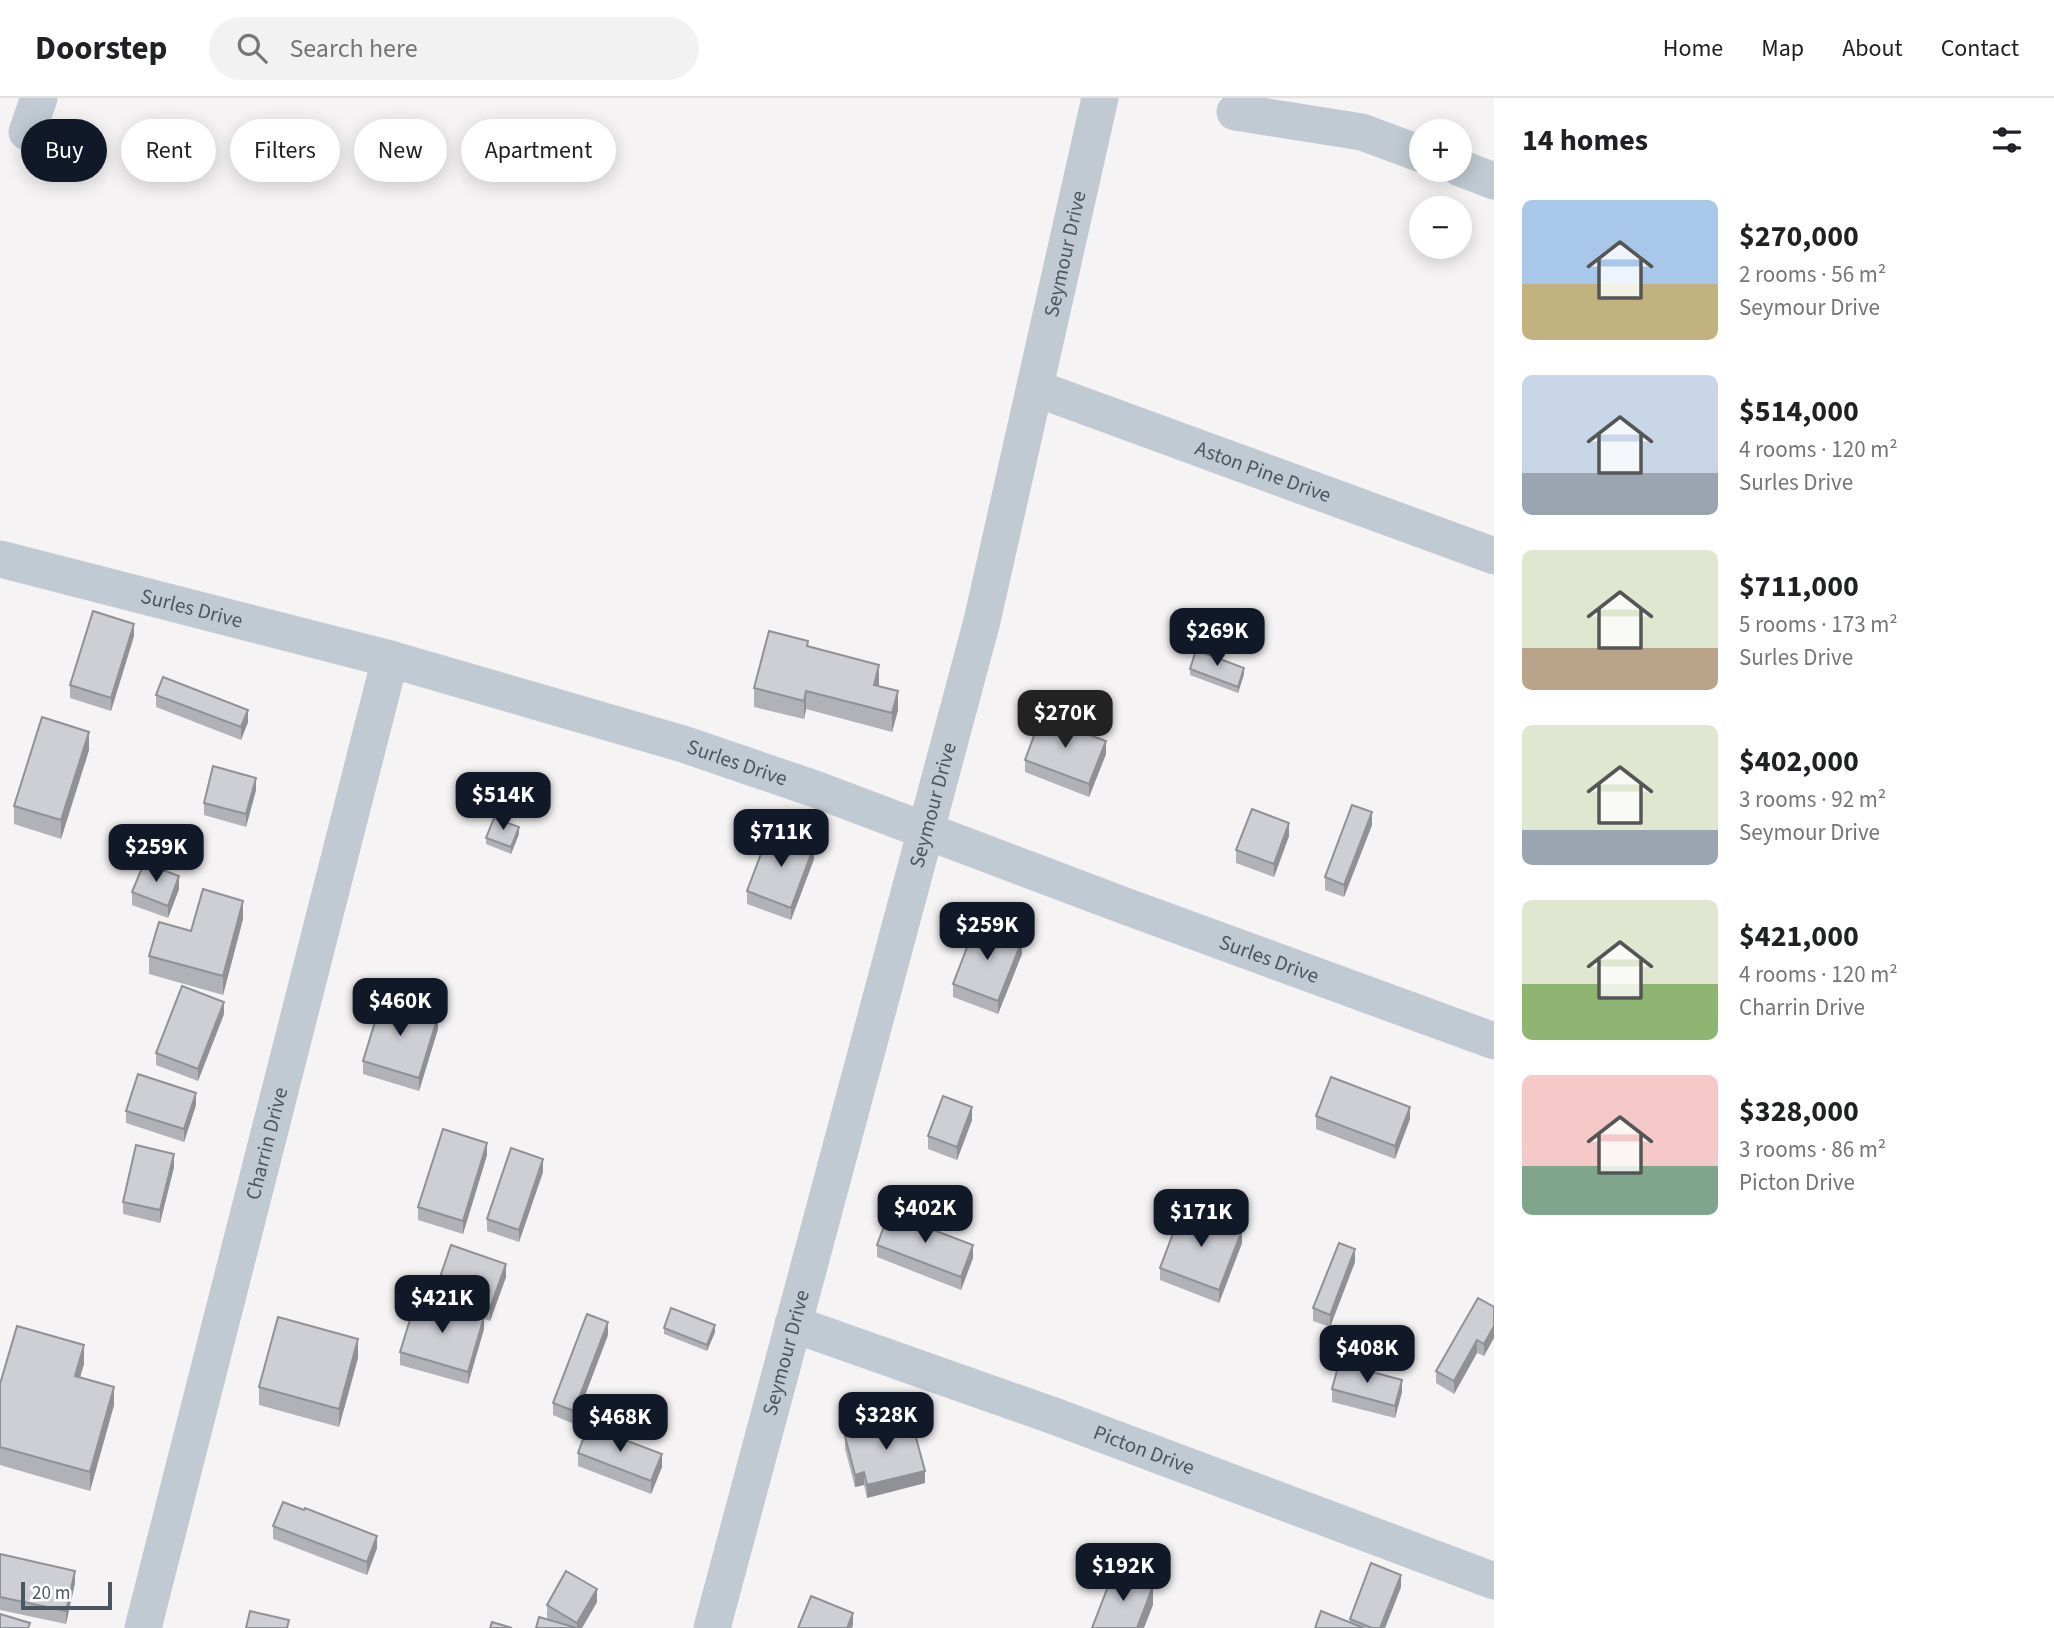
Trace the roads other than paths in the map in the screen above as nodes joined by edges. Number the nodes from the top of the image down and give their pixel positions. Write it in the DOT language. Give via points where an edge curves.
graph roads {
  1 [pos="39,98"];
  2 [pos="1100,98"];
  3 [pos="1235,111"];
  4 [pos="32,119"];
  5 [pos="1409,150"];
  6 [pos="1472,173"];
  7 [pos="1494,181"];
  8 [pos="1035,387"];
  9 [pos="1494,556"];
  10 [pos="0,559"];
  11 [pos="390,659"];
  12 [pos="925,830"];
  13 [pos="1494,1041"];
  14 [pos="793,1324"];
  15 [pos="1494,1581"];
  16 [pos="143,1628"];
  17 [pos="712,1628"];
  1 -- 4 [label="street"];
  2 -- 8 [label="street, Seymour Drive"];
  3 -- 5 [label="street" via="1362,132"];
  6 -- 7 [label="street"];
  8 -- 9 [label="street, Aston Pine Drive"];
  8 -- 12 [label="street, Seymour Drive" via="982,621"];
  10 -- 11 [label="street, Surles Drive"];
  11 -- 12 [label="street, Surles Drive" via="683,744"];
  11 -- 16 [label="street, Charrin Drive"];
  12 -- 13 [label="street, Surles Drive"];
  12 -- 14 [label="street, Seymour Drive"];
  14 -- 15 [label="street, Picton Drive"];
  14 -- 17 [label="street, Seymour Drive"];
}
